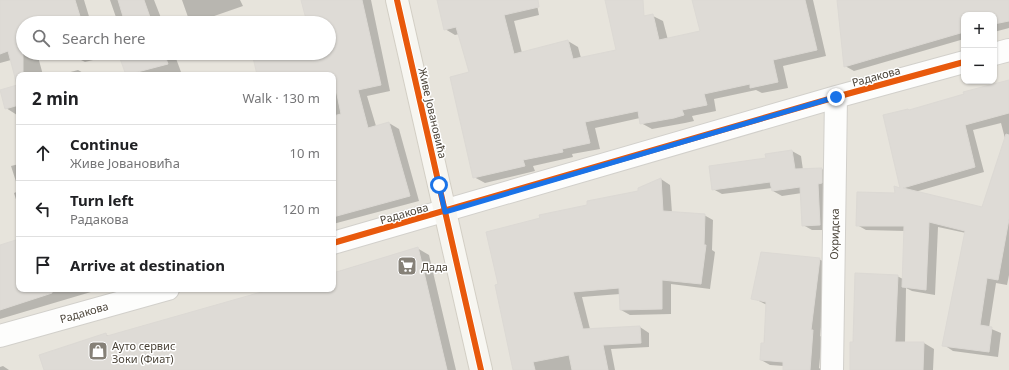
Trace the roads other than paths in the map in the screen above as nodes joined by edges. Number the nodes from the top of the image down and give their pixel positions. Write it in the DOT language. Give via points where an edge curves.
graph roads {
  1 [pos="397,0"];
  2 [pos="1009,50"];
  3 [pos="997,53"];
  4 [pos="961,63"];
  5 [pos="836,97"];
  6 [pos="445,212"];
  7 [pos="336,242"];
  8 [pos="157,292"];
  9 [pos="0,336"];
  10 [pos="482,370"];
  11 [pos="832,370"];
  1 -- 6 [label="street, Живе Јовановића"];
  2 -- 3 [label="street"];
  4 -- 5 [label="street, Радакова"];
  5 -- 6 [label="street, Радакова"];
  5 -- 11 [label="street, Охридска"];
  6 -- 7 [label="street, Радакова"];
  6 -- 10 [label="street, Живе Јовановића"];
  8 -- 9 [label="street, Радакова"];
}
